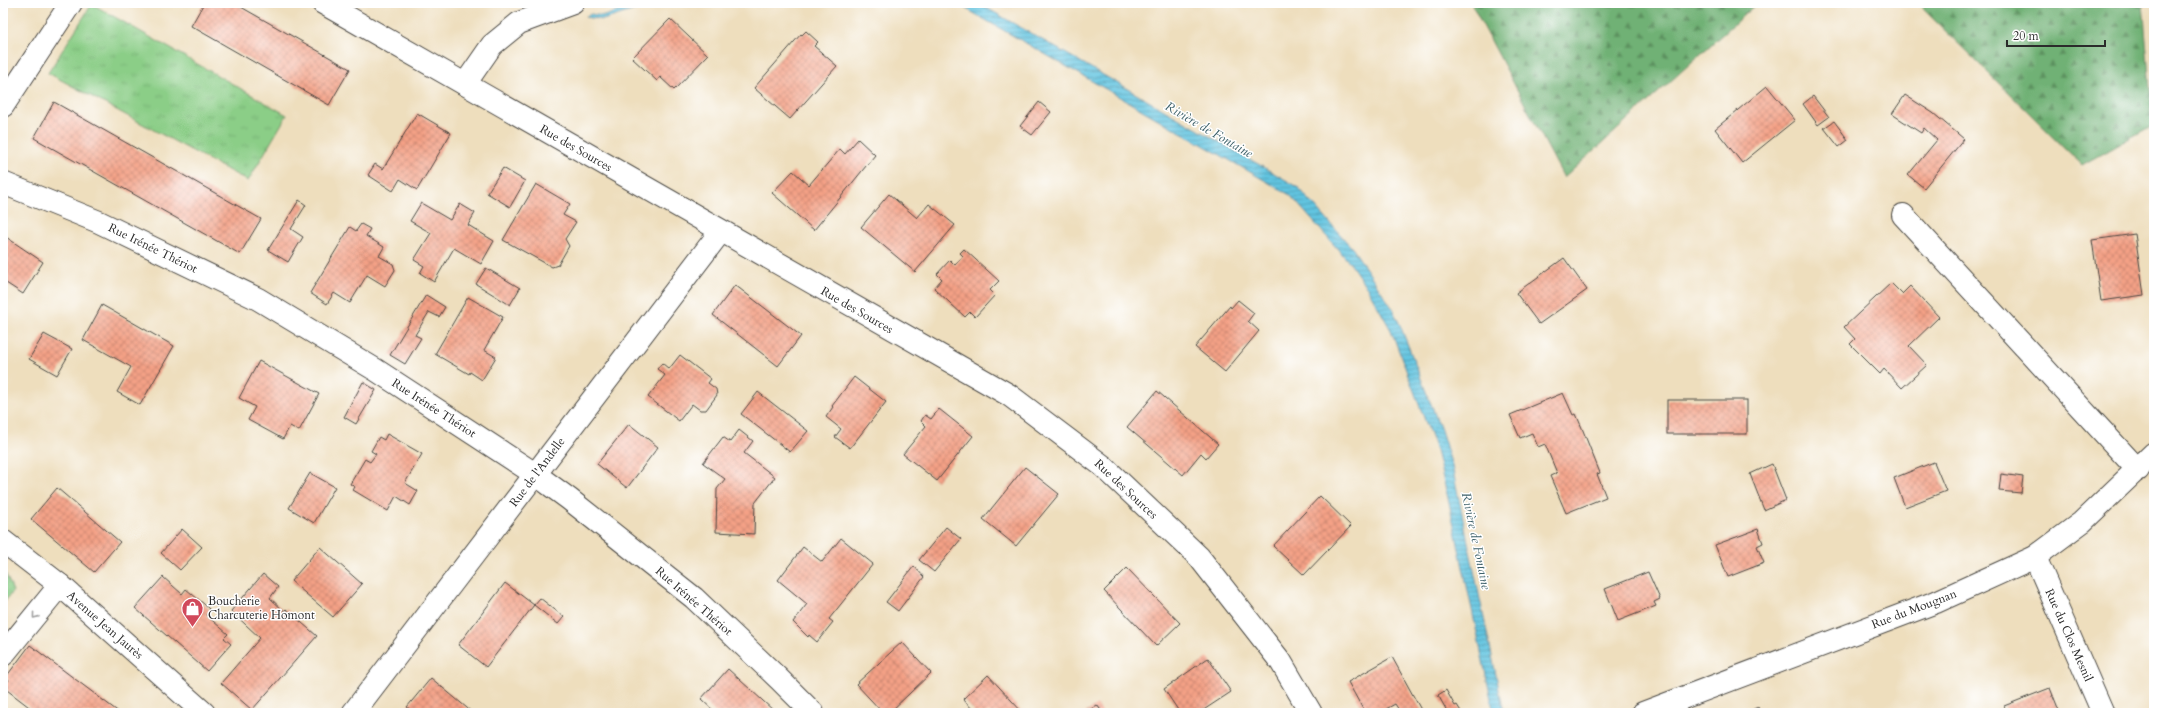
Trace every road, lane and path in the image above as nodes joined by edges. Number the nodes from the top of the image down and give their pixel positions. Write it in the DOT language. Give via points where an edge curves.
graph roads {
  1 [pos="71,3"];
  2 [pos="323,3"];
  3 [pos="573,3"];
  4 [pos="465,84"];
  5 [pos="3,106"];
  6 [pos="3,183"];
  7 [pos="1903,215"];
  8 [pos="721,231"];
  9 [pos="2154,453"];
  10 [pos="2138,470"];
  11 [pos="535,474"];
  12 [pos="3,541"];
  13 [pos="2035,557"];
  14 [pos="60,586"];
  15 [pos="3,655"];
  16 [pos="204,713"];
  17 [pos="353,713"];
  18 [pos="812,713"];
  19 [pos="1311,713"];
  20 [pos="1643,713"];
  21 [pos="2103,713"];
  1 -- 5 [label="street"];
  2 -- 4 [label="street, Rue des Sources"];
  3 -- 4 [label="street" via="519,23 492,45"];
  4 -- 8 [label="street, Rue des Sources"];
  6 -- 11 [label="street, Rue Irénée Thériot" via="99,222 258,299 376,370"];
  7 -- 10 [label="street"];
  8 -- 11 [label="street, Rue de l'Andelle"];
  8 -- 19 [label="street, Rue des Sources" via="1009,396 1103,466 1199,557 1281,662"];
  9 -- 10 [label="street, Rue du Mougnan"];
  10 -- 13 [label="street, Rue du Mougnan" via="2082,522"];
  11 -- 17 [label="street, Rue de l'Andelle"];
  11 -- 18 [label="street, Rue Irénée Thériot" via="694,598"];
  12 -- 14 [label="street, Avenue Jean Jaurès"];
  13 -- 20 [label="street, Rue du Mougnan" via="1936,602"];
  13 -- 21 [label="street, Rue du Clos Mesnil"];
  14 -- 15 [label="street, one-way"];
  14 -- 16 [label="street, Avenue Jean Jaurès"];
}
